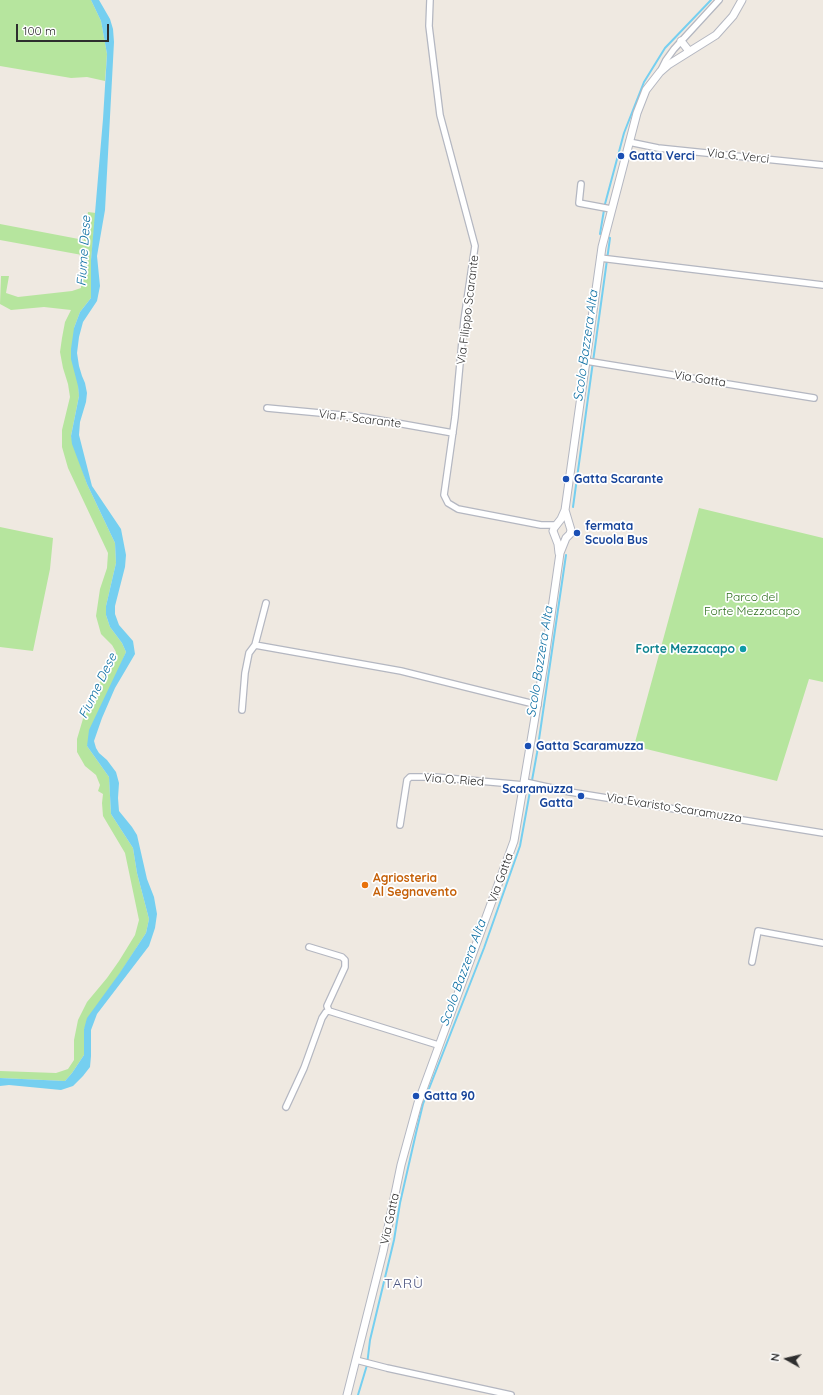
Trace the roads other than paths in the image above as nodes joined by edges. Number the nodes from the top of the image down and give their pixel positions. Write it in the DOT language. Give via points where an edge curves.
graph roads {
  1 [pos="430,0"];
  2 [pos="719,0"];
  3 [pos="742,0"];
  4 [pos="681,41"];
  5 [pos="689,51"];
  6 [pos="660,72"];
  7 [pos="629,142"];
  8 [pos="823,165"];
  9 [pos="581,184"];
  10 [pos="611,209"];
  11 [pos="604,259"];
  12 [pos="823,285"];
  13 [pos="590,362"];
  14 [pos="814,398"];
  15 [pos="267,408"];
  16 [pos="453,433"];
  17 [pos="565,510"];
  18 [pos="557,524"];
  19 [pos="568,524"];
  20 [pos="542,525"];
  21 [pos="555,535"];
  22 [pos="566,538"];
  23 [pos="560,553"];
  24 [pos="266,603"];
  25 [pos="255,645"];
  26 [pos="538,705"];
  27 [pos="242,710"];
  28 [pos="524,784"];
  29 [pos="400,825"];
  30 [pos="823,833"];
  31 [pos="823,943"];
  32 [pos="309,947"];
  33 [pos="752,962"];
  34 [pos="329,1011"];
  35 [pos="438,1045"];
  36 [pos="286,1107"];
  37 [pos="363,1361"];
  38 [pos="346,1395"];
  39 [pos="511,1395"];
  1 -- 16 [label="street, Via Filippo Scarante" via="429,26 440,115 475,246 464,320"];
  2 -- 4 [label="street, Via Gatta"];
  3 -- 5 [label="street, Via Gatta" via="733,16 716,35"];
  4 -- 5 [label="street"];
  4 -- 6 [label="street, Via Gatta"];
  5 -- 6 [label="street, Via Gatta"];
  6 -- 7 [label="street, Via Gatta" via="650,83 644,96"];
  7 -- 8 [label="street, Via G. Verci" via="658,148"];
  7 -- 10 [label="street, Via Gatta"];
  9 -- 10 [label="street" via="579,203"];
  10 -- 11 [label="street, Via Gatta"];
  11 -- 12 [label="street"];
  11 -- 13 [label="street, Via Gatta"];
  13 -- 14 [label="street, Via Gatta"];
  13 -- 17 [label="street, Via Gatta"];
  15 -- 16 [label="street, Via F. Scarante" via="363,417"];
  16 -- 20 [label="street, Via Filippo Scarante" via="444,491 448,503 458,509"];
  17 -- 18 [label="street, Via Gatta"];
  17 -- 19 [label="street, Via Gatta"];
  18 -- 19 [label="street"];
  18 -- 20 [label="street, Via Filippo Scarante"];
  18 -- 21 [label="street, Via Gatta" via="553,531"];
  19 -- 22 [label="street, Via Gatta" via="571,530"];
  20 -- 21 [label="street, Via Filippo Scarante"];
  21 -- 22 [label="street" via="562,539"];
  21 -- 23 [label="street, Via Gatta"];
  22 -- 23 [label="street, Via Gatta"];
  23 -- 26 [label="street, Via Gatta"];
  24 -- 25 [label="street"];
  25 -- 26 [label="street" via="412,674"];
  25 -- 27 [label="street" via="249,653"];
  26 -- 28 [label="street, Via Gatta"];
  28 -- 29 [label="street, Via O. Ried" via="410,777 407,780"];
  28 -- 30 [label="street, Via Evaristo Scaramuzza"];
  28 -- 35 [label="street, Via Gatta" via="512,850"];
  31 -- 33 [label="street" via="758,931"];
  32 -- 34 [label="street" via="345,960 345,968 327,1006"];
  34 -- 35 [label="street"];
  34 -- 36 [label="street" via="322,1018 304,1068"];
  35 -- 37 [label="street, Via Gatta" via="412,1122"];
  37 -- 38 [label="street, Via Gatta"];
  37 -- 39 [label="street"];
}
